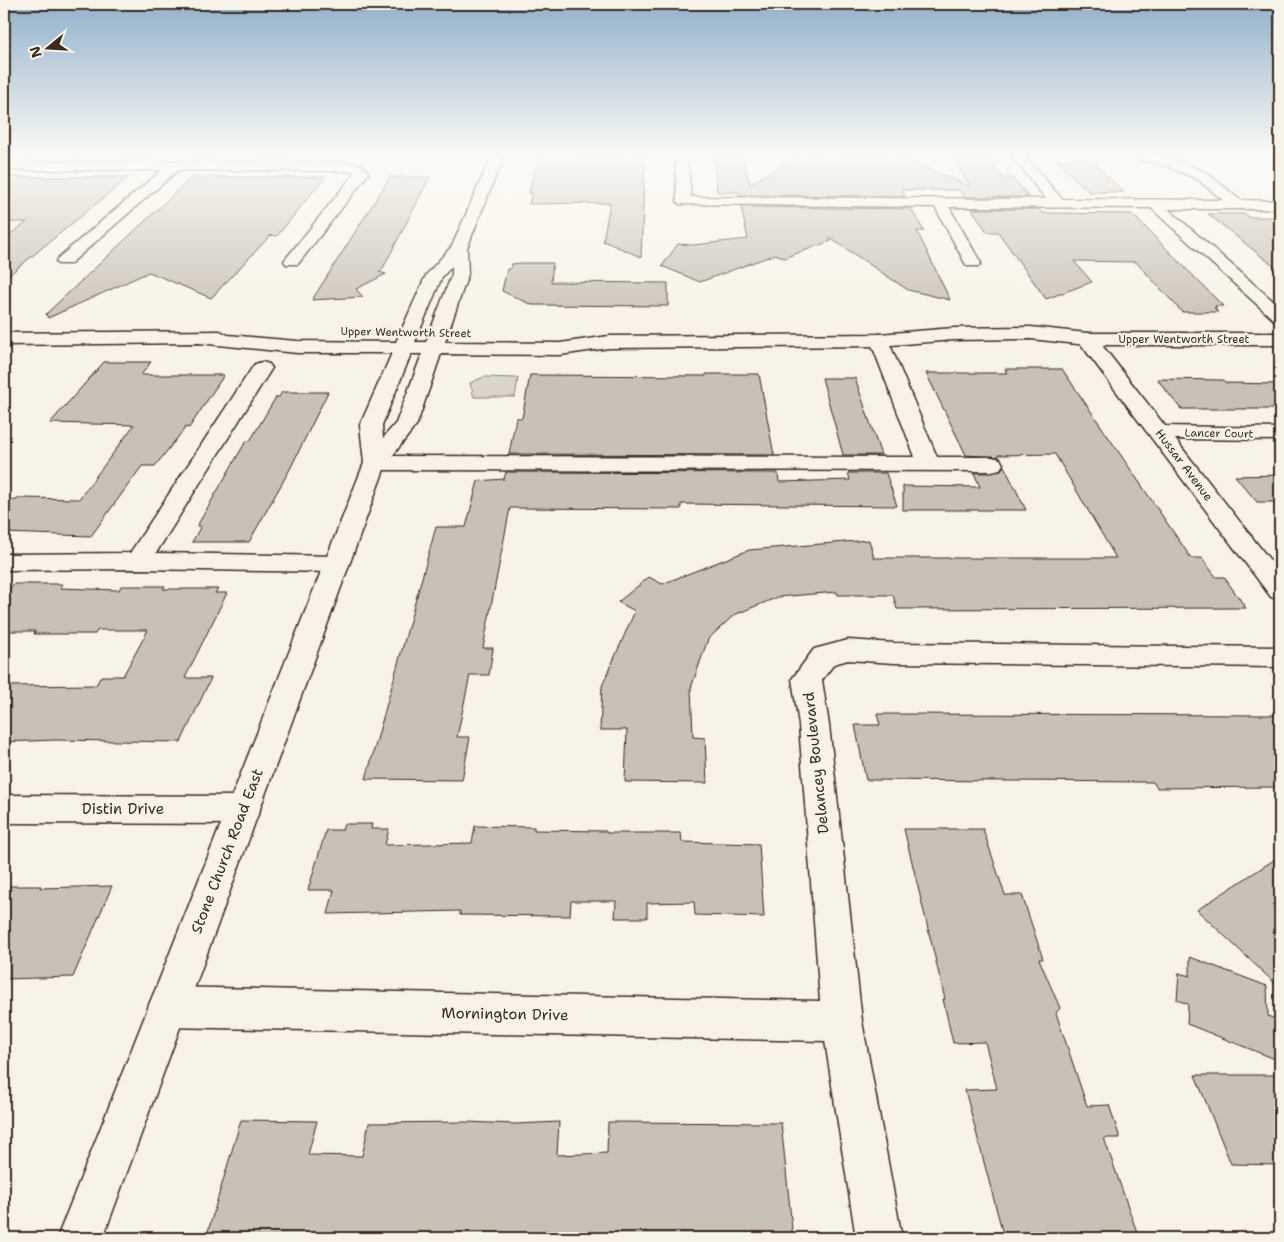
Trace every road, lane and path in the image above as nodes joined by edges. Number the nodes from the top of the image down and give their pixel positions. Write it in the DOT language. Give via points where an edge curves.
graph roads {
  1 [pos="120,213"];
  2 [pos="330,213"];
  3 [pos="474,213"];
  4 [pos="946,213"];
  5 [pos="1165,213"];
  6 [pos="459,248"];
  7 [pos="64,261"];
  8 [pos="292,261"];
  9 [pos="973,262"];
  10 [pos="1280,316"];
  11 [pos="4,339"];
  12 [pos="1087,339"];
  13 [pos="1280,339"];
  14 [pos="407,340"];
  15 [pos="436,340"];
  16 [pos="879,340"];
  17 [pos="262,368"];
  18 [pos="1158,432"];
  19 [pos="1280,434"];
  20 [pos="375,463"];
  21 [pos="929,464"];
  22 [pos="992,464"];
  23 [pos="138,561"];
  24 [pos="4,562"];
  25 [pos="336,564"];
  26 [pos="1280,591"];
  27 [pos="1280,657"];
  28 [pos="4,809"];
  29 [pos="243,810"];
  30 [pos="168,1007"];
  31 [pos="842,1021"];
  32 [pos="80,1238"];
  33 [pos="879,1238"];
  1 -- 7 [label="street"];
  2 -- 8 [label="street"];
  3 -- 6 [label="street, Stone Church Road East"];
  4 -- 9 [label="street"];
  5 -- 10 [label="street"];
  6 -- 14 [label="street, Stone Church Road East" via="434,275"];
  6 -- 15 [label="street, Stone Church Road East" via="460,274"];
  11 -- 14 [label="street, Upper Wentworth Street" via="202,338 297,347"];
  12 -- 13 [label="street, Upper Wentworth Street"];
  12 -- 16 [label="street, Upper Wentworth Street" via="1020,346 956,346"];
  12 -- 18 [label="street, Hussar Avenue"];
  14 -- 15 [label="street, Upper Wentworth Street"];
  14 -- 20 [label="street, Stone Church Road East" via="372,425"];
  15 -- 16 [label="street, Upper Wentworth Street" via="560,349 609,342"];
  15 -- 20 [label="street, Stone Church Road East" via="406,424"];
  16 -- 21 [label="street"];
  17 -- 23 [label="street"];
  18 -- 19 [label="street, Lancer Court"];
  18 -- 26 [label="street, Hussar Avenue"];
  20 -- 21 [label="street"];
  20 -- 25 [label="street, Stone Church Road East"];
  21 -- 22 [label="street"];
  23 -- 24 [label="street"];
  23 -- 25 [label="street"];
  25 -- 29 [label="street, Stone Church Road East"];
  27 -- 31 [label="street, Delancey Boulevard" via="848,650 824,656 807,679"];
  28 -- 29 [label="street, Distin Drive"];
  29 -- 30 [label="street, Stone Church Road East"];
  30 -- 31 [label="street, Mornington Drive"];
  30 -- 32 [label="street, Stone Church Road East"];
  31 -- 33 [label="street, Delancey Boulevard"];
}
